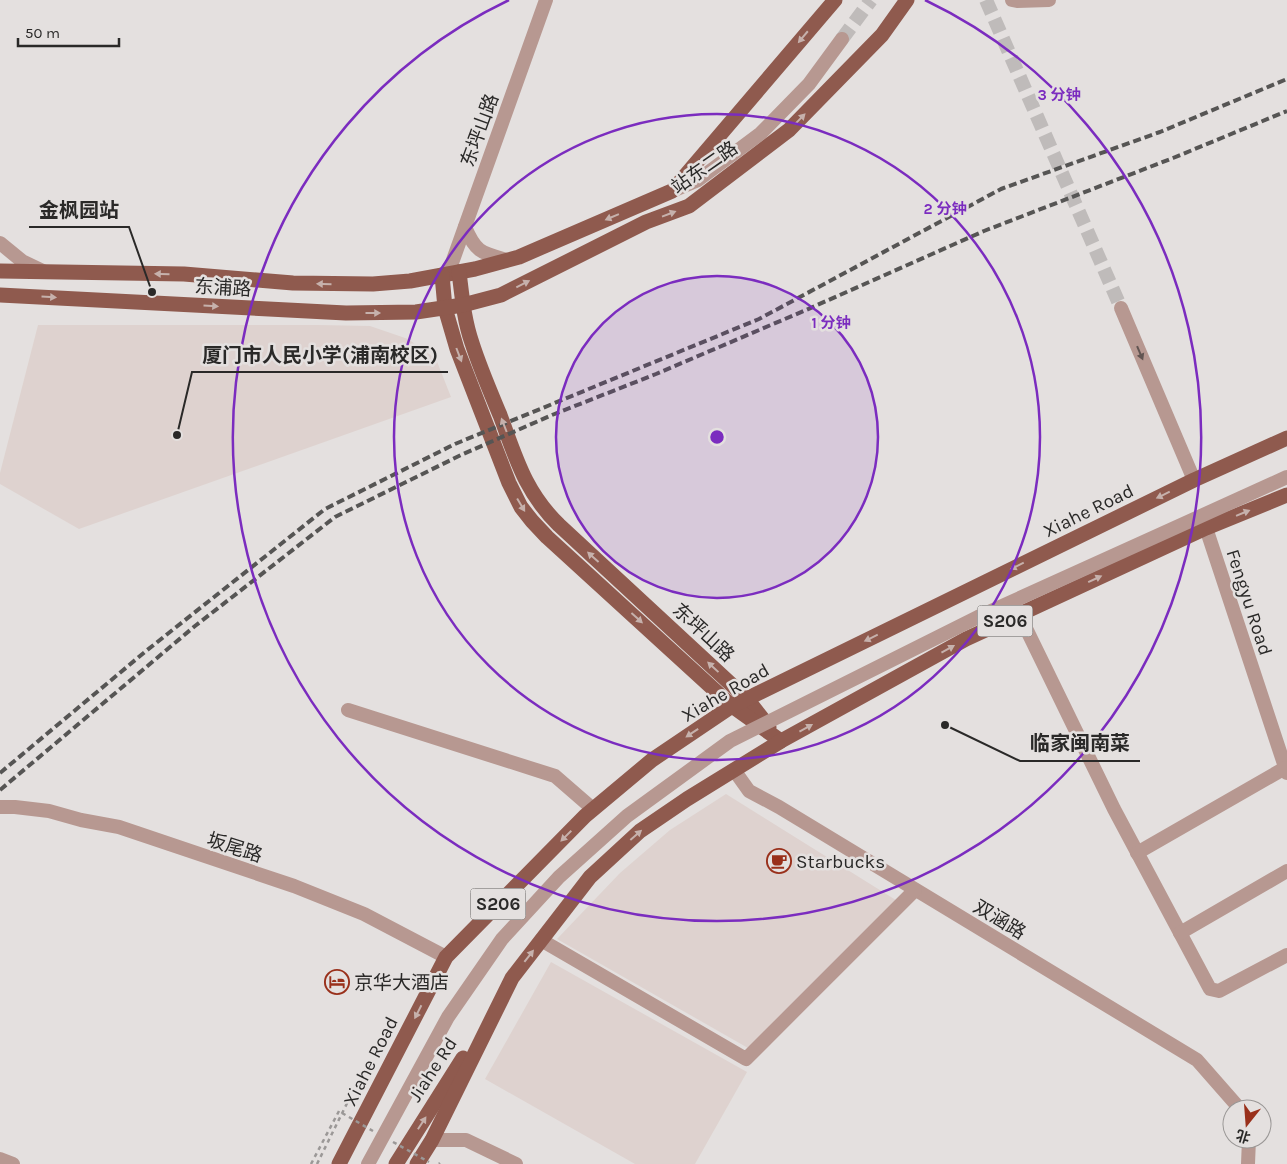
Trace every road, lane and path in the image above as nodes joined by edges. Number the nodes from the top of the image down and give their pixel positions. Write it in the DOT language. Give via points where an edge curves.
graph roads {
  1 [pos="546,0"];
  2 [pos="835,0"];
  3 [pos="907,0"];
  4 [pos="1012,0"];
  5 [pos="1049,0"];
  6 [pos="842,39"];
  7 [pos="672,191"];
  8 [pos="465,227"];
  9 [pos="0,243"];
  10 [pos="508,260"];
  11 [pos="0,271"];
  12 [pos="46,273"];
  13 [pos="450,274"];
  14 [pos="0,295"];
  15 [pos="462,305"];
  16 [pos="444,308"];
  17 [pos="1121,308"];
  18 [pos="1287,438"];
  19 [pos="1287,476"];
  20 [pos="1194,480"];
  21 [pos="1287,495"];
  22 [pos="1206,528"];
  23 [pos="1019,614"];
  24 [pos="747,699"];
  25 [pos="732,706"];
  26 [pos="348,710"];
  27 [pos="781,741"];
  28 [pos="734,770"];
  29 [pos="1286,770"];
  30 [pos="0,807"];
  31 [pos="593,809"];
  32 [pos="1137,853"];
  33 [pos="1287,871"];
  34 [pos="915,890"];
  35 [pos="1180,933"];
  36 [pos="541,940"];
  37 [pos="1287,955"];
  38 [pos="446,957"];
  39 [pos="502,997"];
  40 [pos="361,1075"];
  41 [pos="1231,1099"];
  42 [pos="340,1112"];
  43 [pos="432,1140"];
  44 [pos="1248,1149"];
  45 [pos="0,1159"];
  46 [pos="13,1164"];
  47 [pos="311,1164"];
  48 [pos="317,1164"];
  49 [pos="339,1164"];
  50 [pos="368,1164"];
  51 [pos="396,1164"];
  52 [pos="417,1164"];
  53 [pos="516,1164"];
  54 [pos="1248,1164"];
  1 -- 8 [label="street, 东坪山路"];
  2 -- 7 [label="main road, one-way"];
  15 -- 3 [label="main road, 站东二路, one-way" via="501,295 646,222 689,206 789,130 882,35"];
  4 -- 5 [label="street"];
  6 -- 7 [label="street" via="809,84 761,133 698,180"];
  7 -- 10 [label="main road, 东浦路, one-way"];
  8 -- 10 [label="street" via="474,246 483,253"];
  8 -- 13 [label="street, 东坪山路"];
  9 -- 12 [label="street, 东浦路" via="22,261"];
  10 -- 13 [label="main road, 东浦路"];
  11 -- 12 [label="main road, 东浦路"];
  13 -- 12 [label="main road, 东浦路, one-way" via="373,284 293,283 184,274"];
  13 -- 15 [label="main road, 东坪山路"];
  13 -- 16 [label="main road, 东坪山路"];
  14 -- 16 [label="main road, 东浦路, one-way" via="346,313 416,312"];
  15 -- 16 [label="main road, 东浦路"];
  24 -- 15 [label="main road, 东坪山路, one-way" via="544,511 524,476 472,343"];
  16 -- 25 [label="main road, 东坪山路, one-way" via="457,349 521,507 548,537"];
  17 -- 20 [label="street, one-way"];
  18 -- 20 [label="main road, Xiahe Road / S206"];
  19 -- 50 [label="street, bridge" via="978,617 730,742 627,816 559,876 502,939 448,1017"];
  20 -- 24 [label="main road, Xiahe Road / S206, one-way"];
  22 -- 21 [label="main road, S206, one-way"];
  23 -- 22 [label="main road, S206, one-way"];
  22 -- 29 [label="street, Fengyu Road"];
  27 -- 23 [label="main road, S206, one-way" via="966,639"];
  23 -- 32 [label="street"];
  24 -- 25 [label="main road, Xiahe Road / S206"];
  24 -- 27 [label="main road, 东坪山路"];
  25 -- 27 [label="main road, 东坪山路"];
  25 -- 31 [label="main road, Xiahe Road / S206, one-way" via="652,760"];
  26 -- 31 [label="street" via="555,776"];
  27 -- 28 [label="main road, S206"];
  28 -- 34 [label="street, 双涵路" via="749,791"];
  36 -- 28 [label="main road, S206, one-way" via="590,877 640,831"];
  29 -- 32 [label="street"];
  30 -- 38 [label="street, 坂尾路" via="49,811 120,827 347,907"];
  31 -- 38 [label="main road, Xiahe Road / S206, one-way"];
  32 -- 35 [label="street"];
  33 -- 35 [label="street"];
  34 -- 36 [label="street" via="746,1059"];
  34 -- 41 [label="street, 双涵路" via="1197,1060"];
  35 -- 37 [label="street" via="1210,989 1219,990"];
  39 -- 36 [label="main road, S206, one-way"];
  38 -- 49 [label="main road, Xiahe Road / S206, one-way"];
  39 -- 43 [label="main road, S206"];
  51 -- 39 [label="main road, Jiahe Rd / S206, one-way"];
  40 -- 42 [label="path"];
  42 -- 47 [label="path"];
  42 -- 48 [label="path"];
  43 -- 52 [label="main road, S206"];
  43 -- 53 [label="street" via="466,1140"];
  44 -- 54 [label="street"];
  45 -- 46 [label="street"];
}
